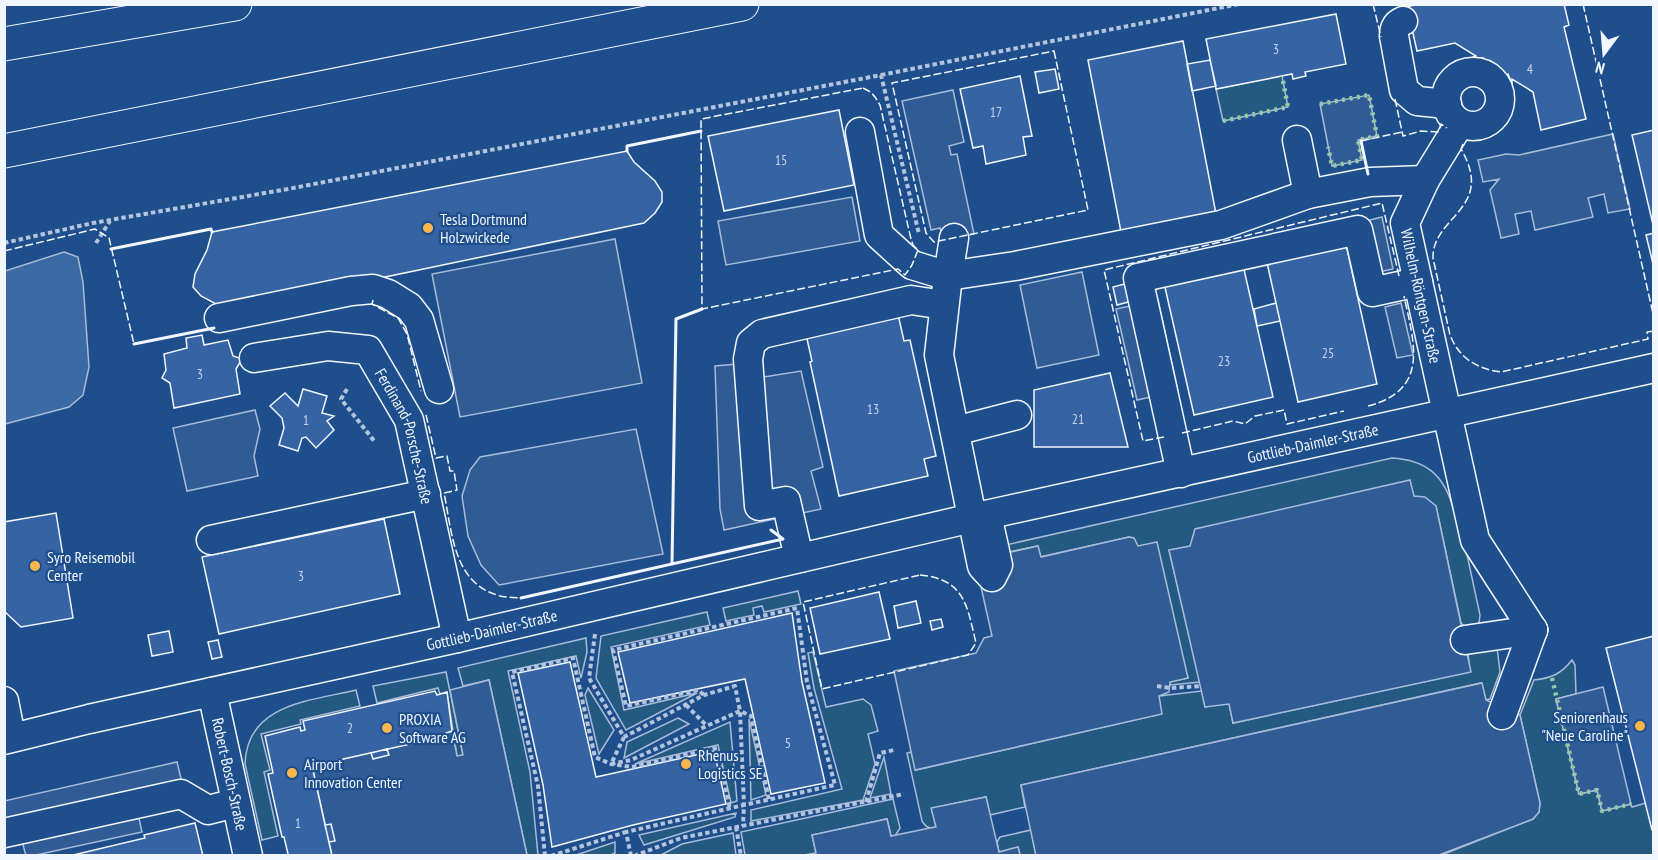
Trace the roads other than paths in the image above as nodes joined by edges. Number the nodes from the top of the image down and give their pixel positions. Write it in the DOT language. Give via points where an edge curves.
graph roads {
  1 [pos="235,4"];
  2 [pos="742,4"];
  3 [pos="1403,21"];
  4 [pos="4,44"];
  5 [pos="860,132"];
  6 [pos="1297,140"];
  7 [pos="4,151"];
  8 [pos="1425,180"];
  9 [pos="1308,194"];
  10 [pos="954,238"];
  11 [pos="948,276"];
  12 [pos="1418,282"];
  13 [pos="944,305"];
  14 [pos="219,318"];
  15 [pos="254,358"];
  16 [pos="1653,368"];
  17 [pos="1017,415"];
  18 [pos="1447,415"];
  19 [pos="410,420"];
  20 [pos="955,431"];
  21 [pos="1181,473"];
  22 [pos="426,494"];
  23 [pos="980,517"];
  24 [pos="211,540"];
  25 [pos="800,558"];
  26 [pos="1533,630"];
  27 [pos="457,638"];
  28 [pos="1465,640"];
  29 [pos="212,692"];
  30 [pos="4,701"];
  31 [pos="1502,715"];
  32 [pos="7,738"];
  33 [pos="236,803"];
  34 [pos="4,833"];
  35 [pos="248,855"];
  1 -- 4 [label="highway"];
  2 -- 7 [label="highway"];
  3 -- 8 [label="street, Wilhelm-Röntgen-Straße" via="1394,29 1394,36 1404,90 1417,102 1454,114"];
  5 -- 11 [label="street" via="879,235 912,265"];
  6 -- 9 [label="street"];
  8 -- 9 [label="street" via="1370,182"];
  8 -- 12 [label="street, Wilhelm-Röntgen-Straße" via="1405,223"];
  9 -- 11 [label="street" via="1221,225"];
  10 -- 11 [label="street"];
  11 -- 13 [label="street"];
  12 -- 18 [label="street, Wilhelm-Röntgen-Straße"];
  12 -- 21 [label="street" via="1372,292 1358,230 1138,278"];
  13 -- 20 [label="street" via="939,356"];
  13 -- 25 [label="street" via="911,300 762,334 752,343 748,358 759,506 786,501"];
  14 -- 19 [label="street" via="351,291 373,289 388,294 409,307 420,320 446,387 423,402"];
  15 -- 19 [label="street, Ferdinand-Porsche-Straße" via="328,346 368,350"];
  16 -- 18 [label="street, Gottlieb-Daimler-Straße"];
  17 -- 20 [label="street"];
  18 -- 21 [label="street, Gottlieb-Daimler-Straße"];
  18 -- 26 [label="street, Wilhelm-Röntgen-Straße" via="1474,540"];
  19 -- 22 [label="street, Ferdinand-Porsche-Straße"];
  20 -- 23 [label="street"];
  21 -- 23 [label="street, Gottlieb-Daimler-Straße"];
  22 -- 24 [label="street"];
  22 -- 27 [label="street, Ferdinand-Porsche-Straße"];
  23 -- 25 [label="street, Gottlieb-Daimler-Straße"];
  25 -- 27 [label="street, Gottlieb-Daimler-Straße"];
  26 -- 28 [label="street"];
  26 -- 31 [label="street"];
  27 -- 29 [label="street, Gottlieb-Daimler-Straße"];
  29 -- 32 [label="street, Gottlieb-Daimler-Straße"];
  29 -- 33 [label="street, Robert-Bosch-Straße"];
  30 -- 32 [label="street"];
  33 -- 34 [label="street" via="208,810 181,794"];
  33 -- 35 [label="street, Robert-Bosch-Straße"];
}
